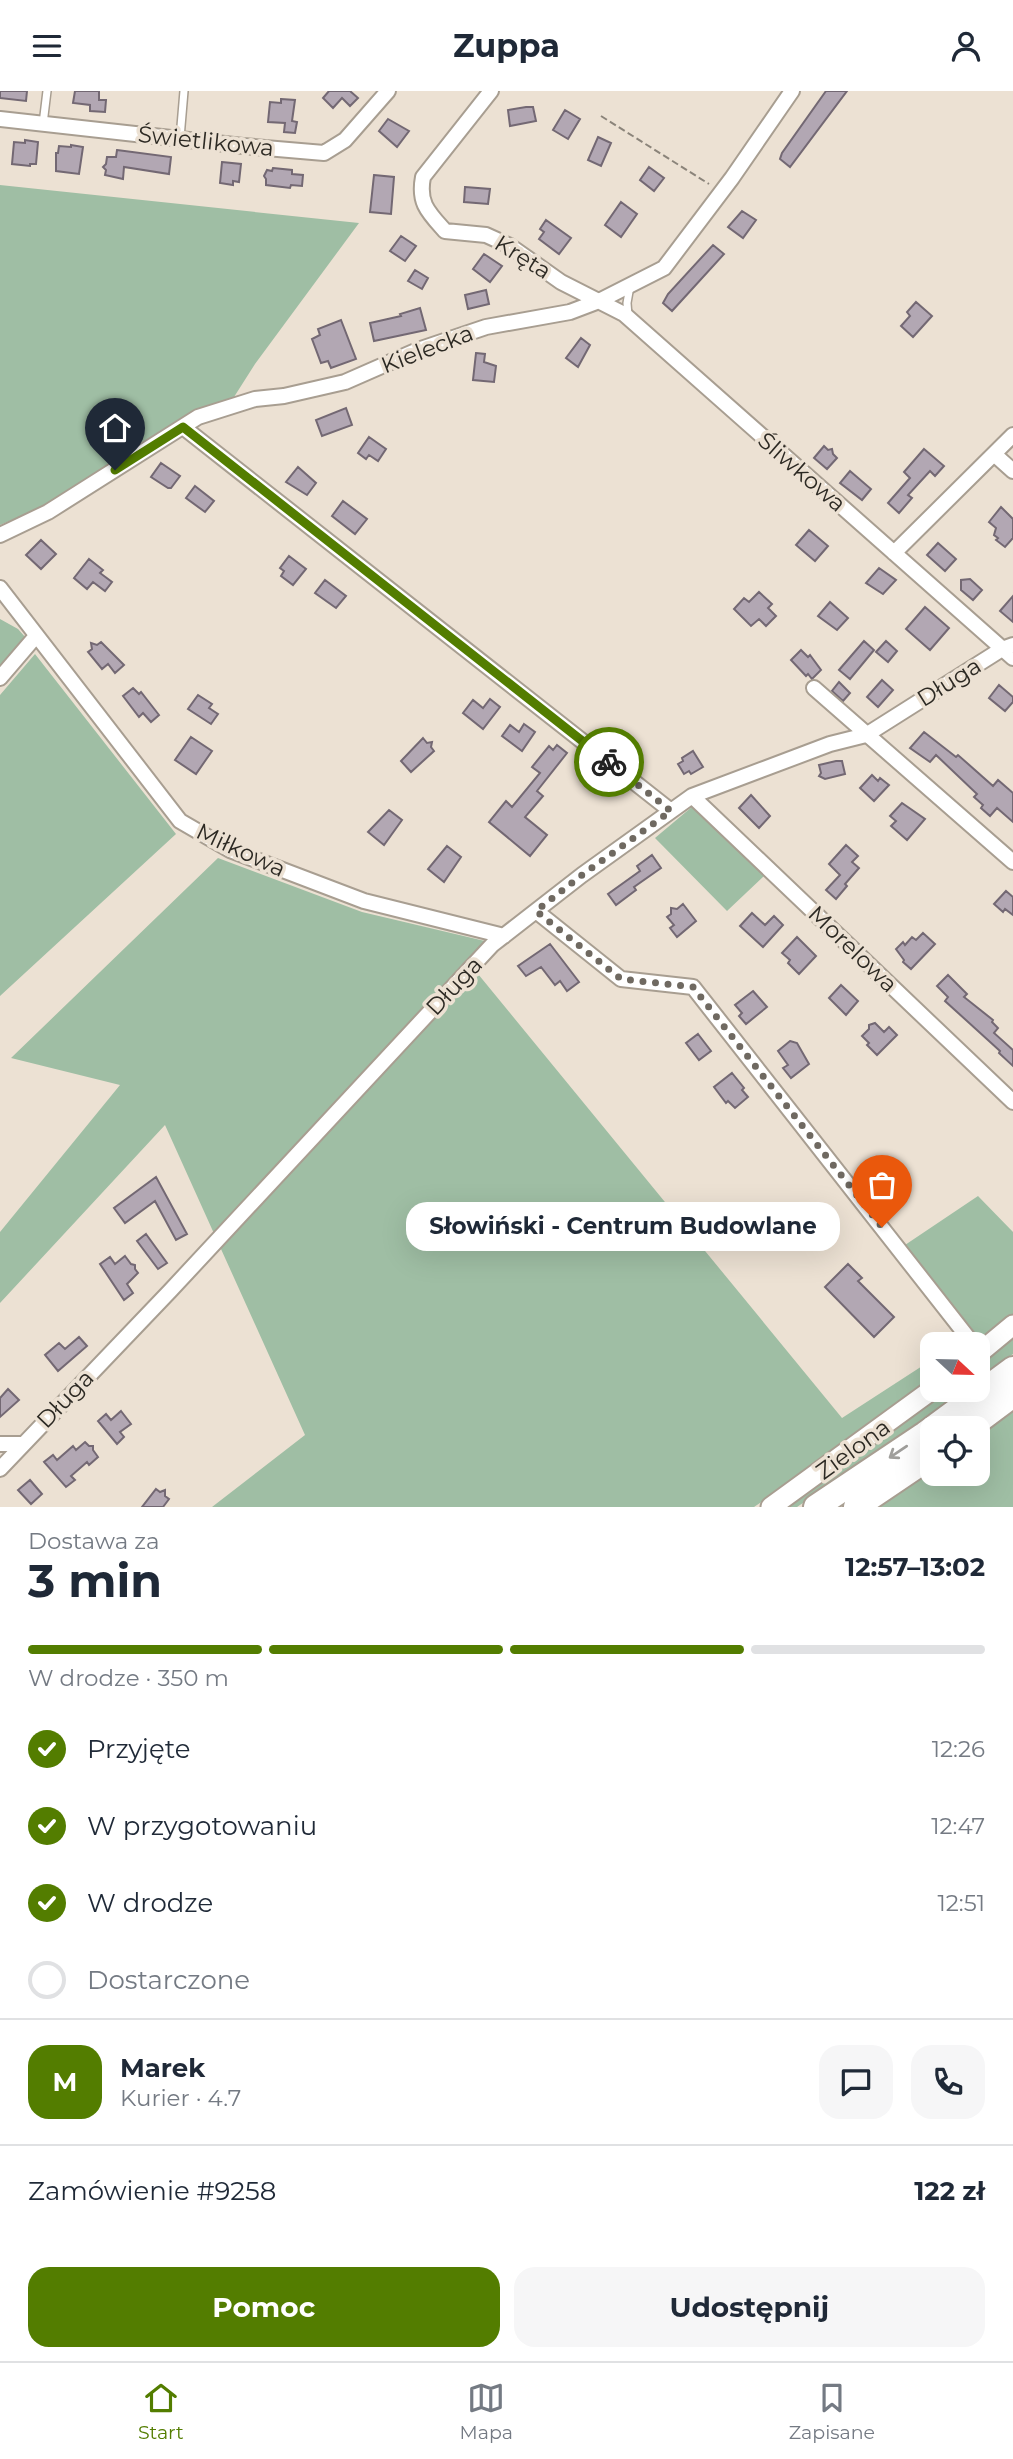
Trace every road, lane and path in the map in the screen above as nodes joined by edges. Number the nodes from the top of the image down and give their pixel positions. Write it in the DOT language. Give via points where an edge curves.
graph roads {
  1 [pos="47,91"];
  2 [pos="184,91"];
  3 [pos="388,91"];
  4 [pos="491,91"];
  5 [pos="792,91"];
  6 [pos="601,116"];
  7 [pos="0,119"];
  8 [pos="43,124"];
  9 [pos="180,139"];
  10 [pos="724,188"];
  11 [pos="630,285"];
  12 [pos="599,301"];
  13 [pos="628,318"];
  14 [pos="183,427"];
  15 [pos="1013,435"];
  16 [pos="994,454"];
  17 [pos="1013,471"];
  18 [pos="0,534"];
  19 [pos="894,553"];
  20 [pos="0,589"];
  21 [pos="36,636"];
  22 [pos="1010,650"];
  23 [pos="0,678"];
  24 [pos="814,688"];
  25 [pos="866,735"];
  26 [pos="692,796"];
  27 [pos="671,811"];
  28 [pos="1013,862"];
  29 [pos="536,911"];
  30 [pos="504,936"];
  31 [pos="1013,1102"];
  32 [pos="1013,1325"];
  33 [pos="963,1332"];
  34 [pos="990,1341"];
  35 [pos="1013,1369"];
  36 [pos="1013,1395"];
  37 [pos="920,1398"];
  38 [pos="985,1416"];
  39 [pos="0,1444"];
  40 [pos="23,1444"];
  41 [pos="920,1464"];
  42 [pos="0,1469"];
  43 [pos="771,1507"];
  44 [pos="816,1507"];
  45 [pos="856,1507"];
  1 -- 8 [label="lane"];
  2 -- 9 [label="lane"];
  3 -- 9 [label="street, Świetlikowa" via="345,140 324,153"];
  4 -- 12 [label="street, Kręta" via="423,177 420,194 429,213 445,231 486,235"];
  5 -- 10 [label="street, Kielecka"];
  6 -- 10 [label="path" via="704,183"];
  7 -- 8 [label="street, Świetlikowa"];
  8 -- 9 [label="street, Świetlikowa"];
  10 -- 11 [label="street, Kielecka" via="664,268"];
  11 -- 12 [label="street, Kielecka"];
  11 -- 13 [label="lane"];
  12 -- 13 [label="street, Śliwkowa"];
  12 -- 14 [label="street, Kielecka" via="570,312 486,327 418,349 345,382 255,399 198,417"];
  13 -- 19 [label="street, Śliwkowa"];
  14 -- 18 [label="street, Kielecka" via="48,512"];
  14 -- 27 [label="street"];
  15 -- 16 [label="street"];
  16 -- 17 [label="street"];
  16 -- 19 [label="street"];
  19 -- 22 [label="street, Śliwkowa"];
  20 -- 21 [label="street, Miłkowa"];
  21 -- 23 [label="street"];
  21 -- 30 [label="street, Miłkowa" via="180,821 230,850 364,901"];
  22 -- 25 [label="street, Długa"];
  24 -- 25 [label="street"];
  25 -- 26 [label="street, Długa"];
  25 -- 28 [label="street"];
  26 -- 27 [label="street, Długa"];
  26 -- 31 [label="street, Morelowa"];
  27 -- 29 [label="street, Długa"];
  29 -- 30 [label="street, Długa"];
  29 -- 33 [label="street" via="621,979 693,987"];
  30 -- 40 [label="street, Długa"];
  32 -- 34 [label="street"];
  35 -- 44 [label="highway, one-way"];
  36 -- 38 [label="highway"];
  37 -- 43 [label="street, Zielona"];
  39 -- 40 [label="street"];
  40 -- 42 [label="street, Długa"];
  41 -- 45 [label="highway"];
}
